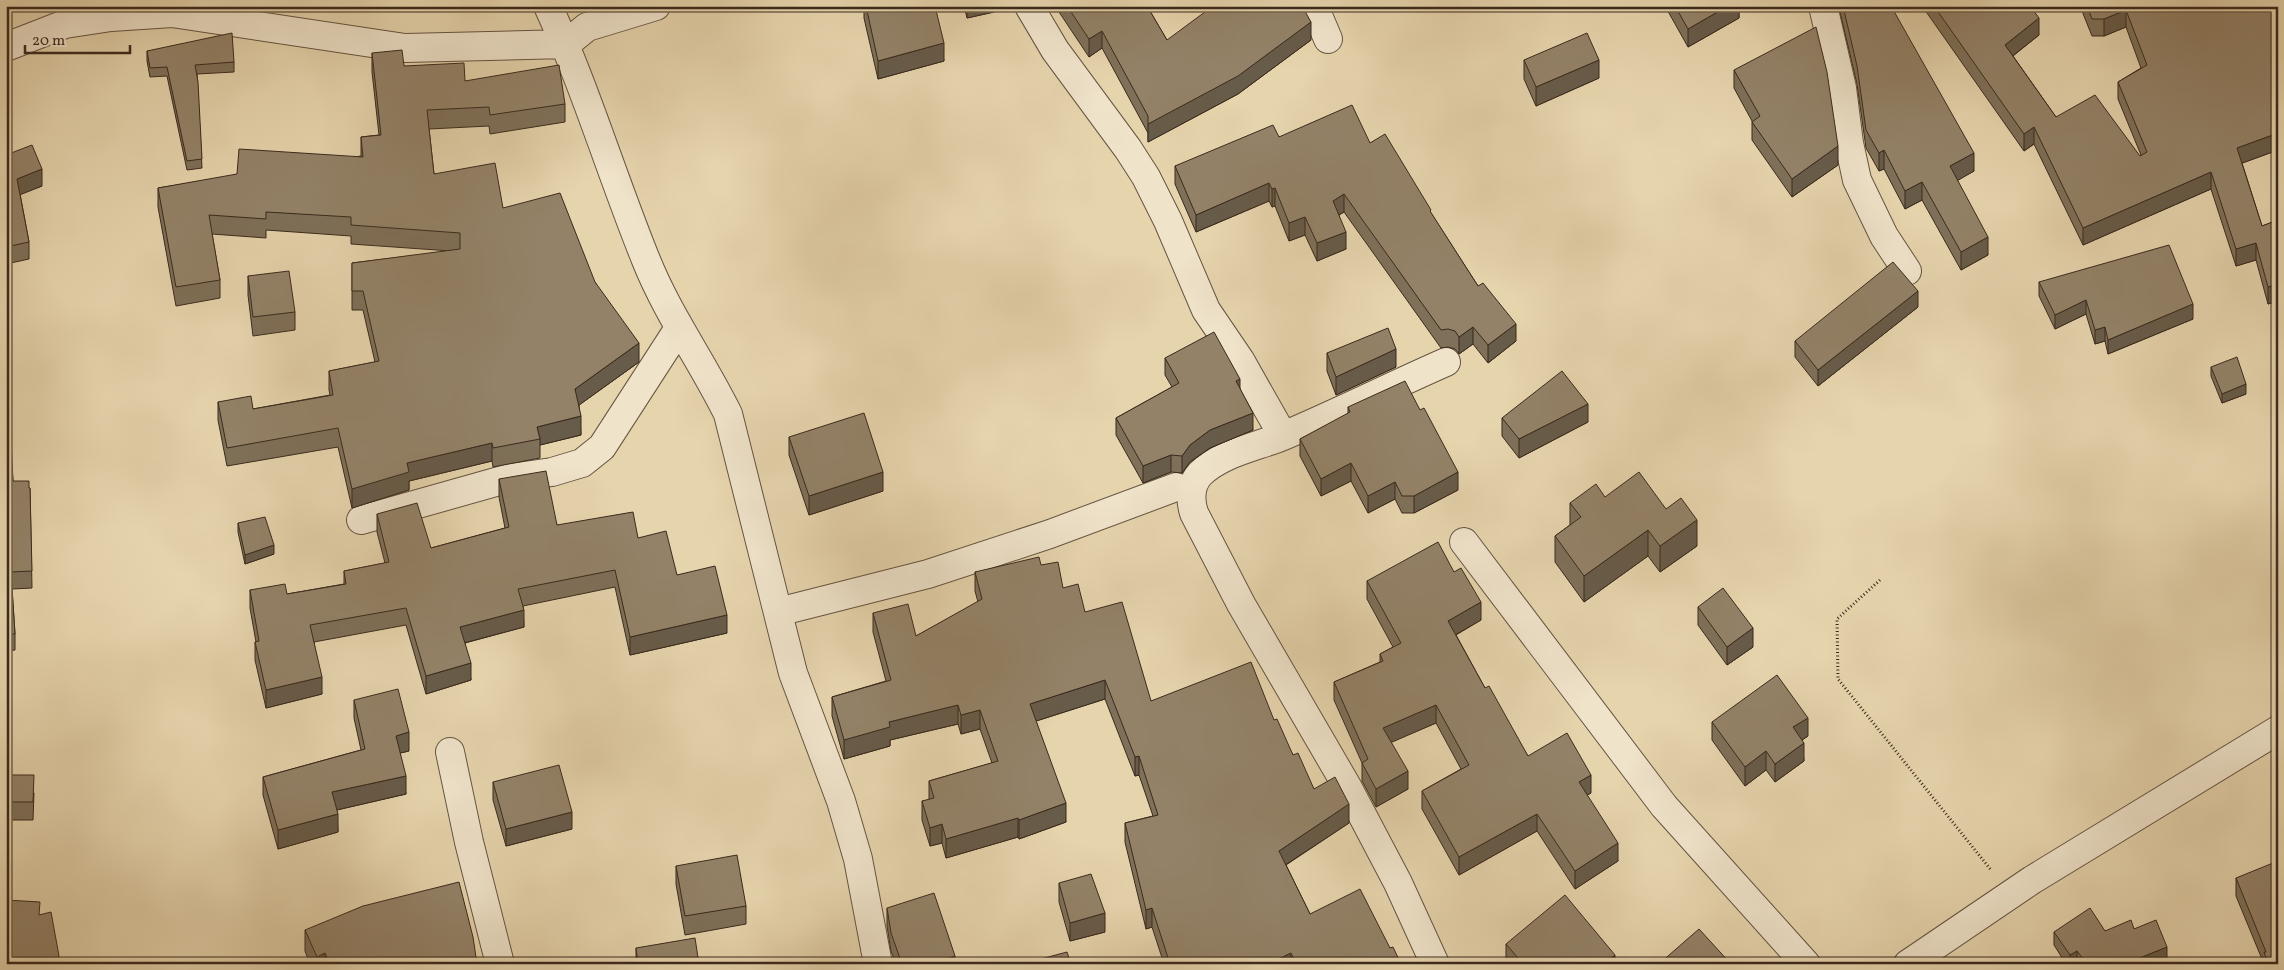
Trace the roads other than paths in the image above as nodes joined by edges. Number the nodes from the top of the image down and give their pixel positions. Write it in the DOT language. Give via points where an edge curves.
graph roads {
  1 [pos="548,6"];
  2 [pos="656,6"];
  3 [pos="1029,6"];
  4 [pos="1314,6"];
  5 [pos="1823,6"];
  6 [pos="1328,39"];
  7 [pos="566,44"];
  8 [pos="6,47"];
  9 [pos="1907,271"];
  10 [pos="680,328"];
  11 [pos="1446,362"];
  12 [pos="1283,436"];
  13 [pos="1176,487"];
  14 [pos="361,520"];
  15 [pos="1464,542"];
  16 [pos="778,612"];
  17 [pos="2278,730"];
  18 [pos="450,752"];
  19 [pos="500,964"];
  20 [pos="878,964"];
  21 [pos="1435,964"];
  22 [pos="1806,964"];
  23 [pos="1908,964"];
  1 -- 7 [label="street"];
  2 -- 7 [label="street" via="588,27"];
  3 -- 12 [label="street" via="1055,50 1146,177 1206,310 1240,360"];
  4 -- 6 [label="street"];
  5 -- 9 [label="street" via="1842,88 1857,180 1880,229"];
  7 -- 8 [label="street" via="405,48 172,13 65,24"];
  7 -- 10 [label="street" via="646,260"];
  10 -- 14 [label="street" via="602,448 582,464 510,478"];
  10 -- 16 [label="street" via="728,414"];
  11 -- 12 [label="street"];
  12 -- 21 [label="street" via="1219,460 1200,475 1192,488 1190,501 1241,604 1357,805"];
  13 -- 16 [label="street" via="1050,534 928,574"];
  15 -- 22 [label="street" via="1664,806"];
  16 -- 20 [label="street" via="793,673 841,801 858,859"];
  17 -- 23 [label="street" via="2010,894"];
  18 -- 19 [label="street"];
}
